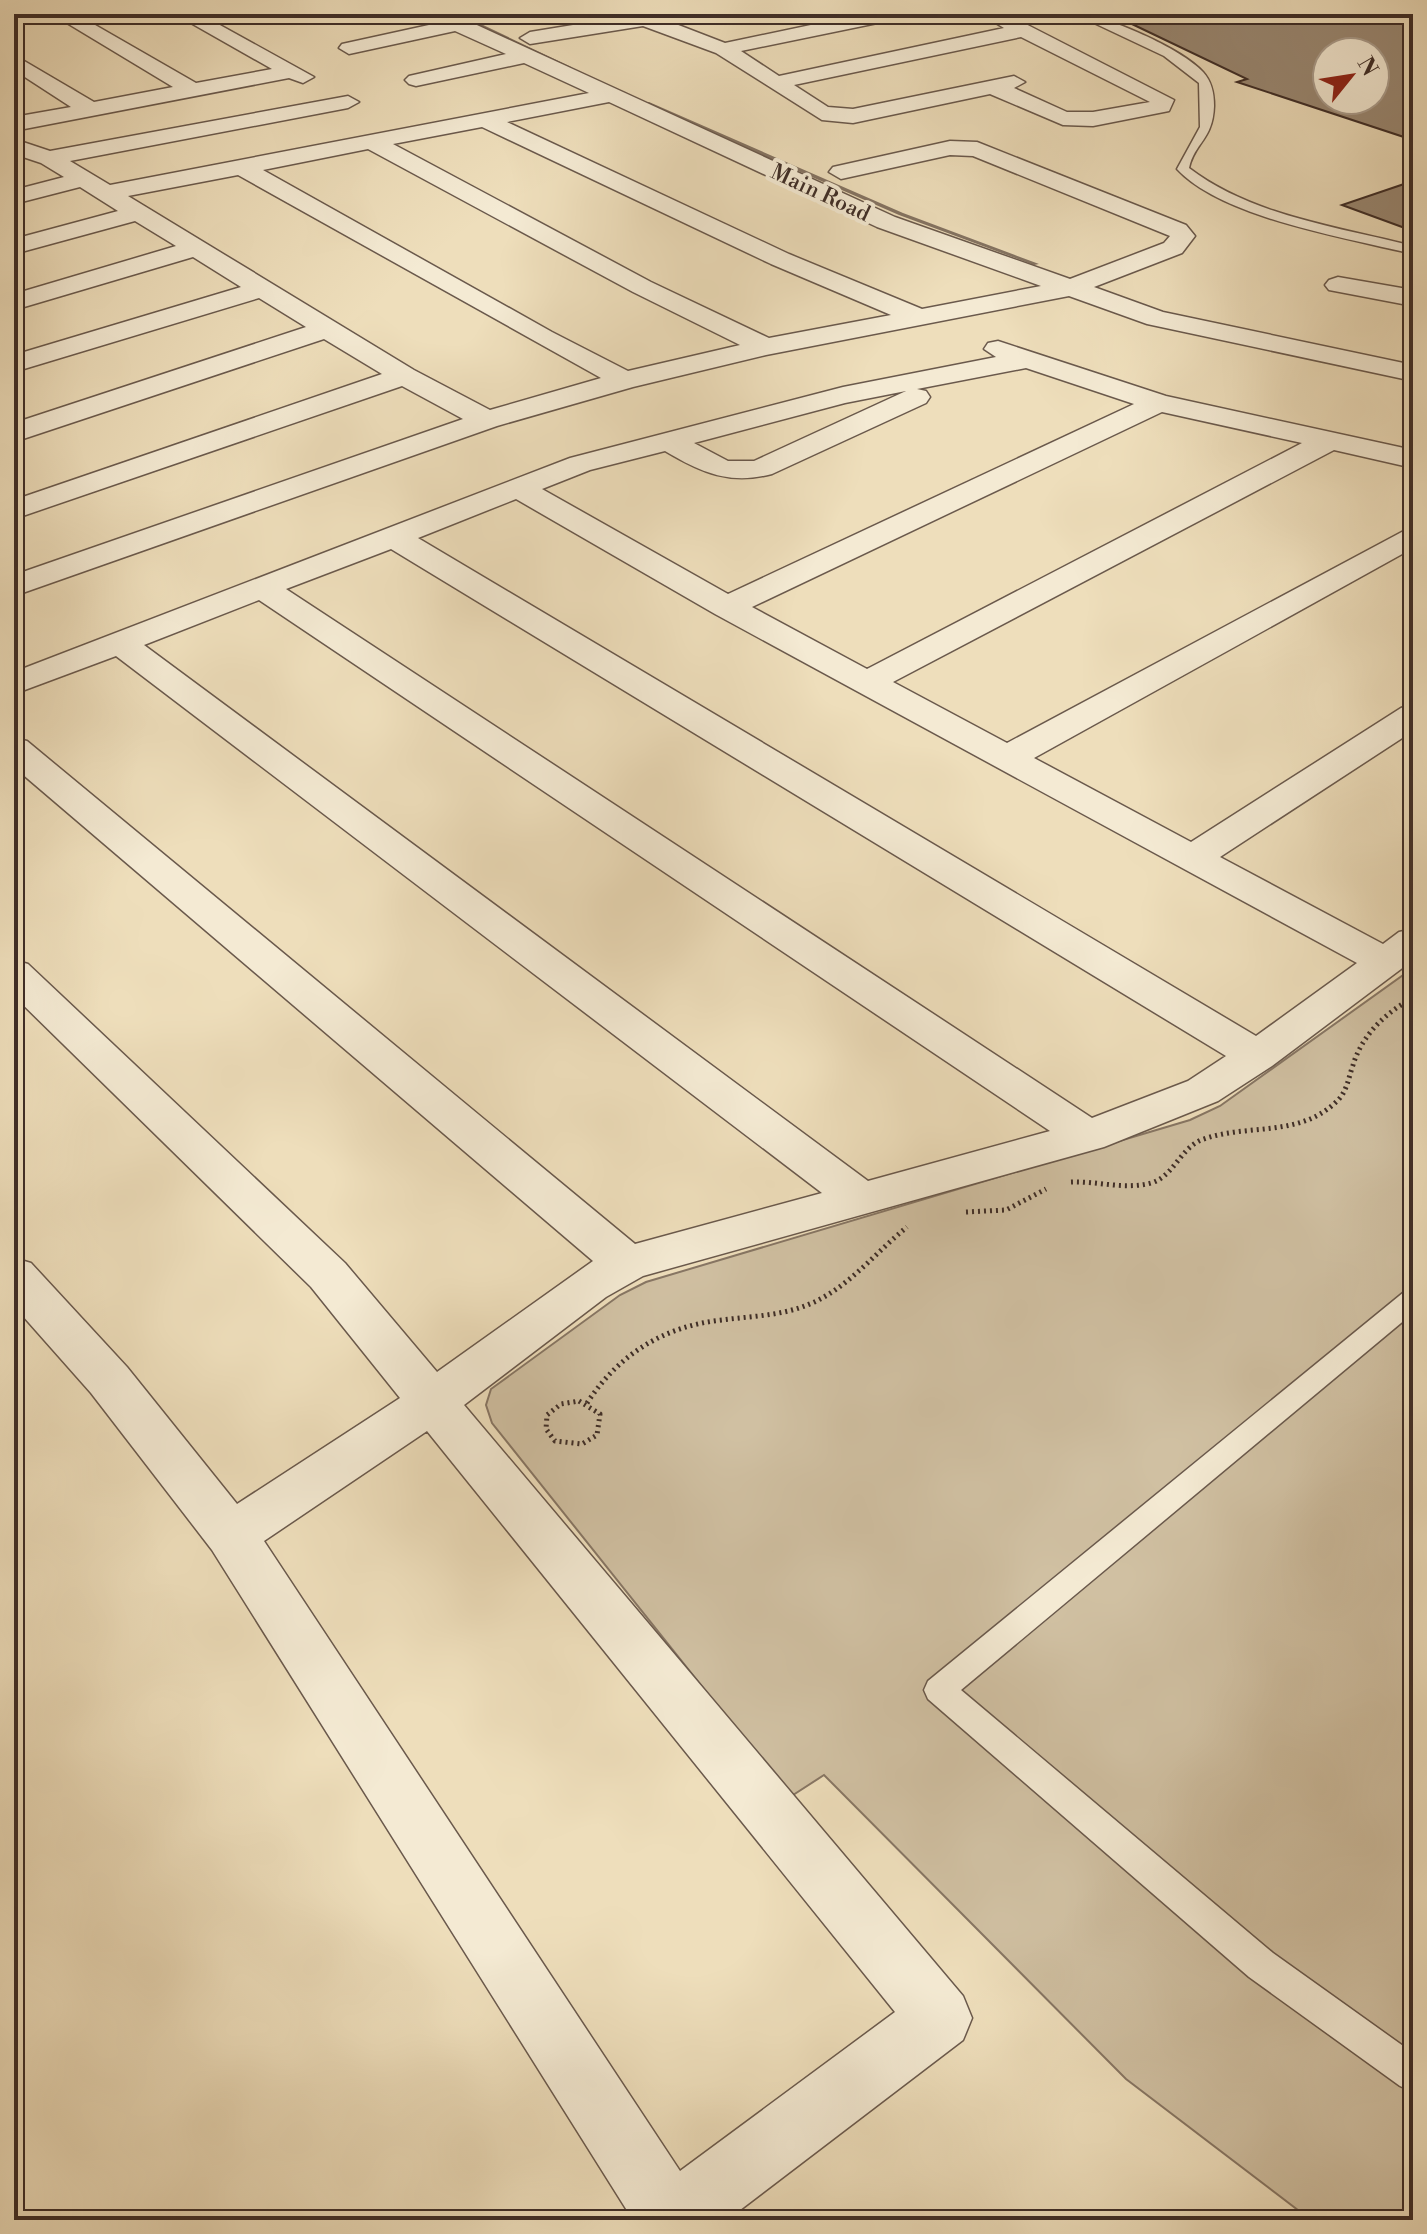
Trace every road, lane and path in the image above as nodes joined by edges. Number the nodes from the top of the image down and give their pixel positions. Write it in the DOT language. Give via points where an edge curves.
graph roads {
  1 [pos="62,14"];
  2 [pos="185,14"];
  3 [pos="309,14"];
  4 [pos="435,14"];
  5 [pos="678,14"];
  6 [pos="892,14"];
  7 [pos="991,14"];
  8 [pos="1080,14"];
  9 [pos="637,17"];
  10 [pos="287,18"];
  11 [pos="467,19"];
  12 [pos="1024,30"];
  13 [pos="528,47"];
  14 [pos="349,48"];
  15 [pos="723,49"];
  16 [pos="14,61"];
  17 [pos="293,71"];
  18 [pos="416,80"];
  19 [pos="774,83"];
  20 [pos="195,91"];
  21 [pos="612,95"];
  22 [pos="91,110"];
  23 [pos="363,118"];
  24 [pos="481,118"];
  25 [pos="14,124"];
  26 [pos="770,143"];
  27 [pos="14,146"];
  28 [pos="49,158"];
  29 [pos="813,160"];
  30 [pos="241,167"];
  31 [pos="841,172"];
  32 [pos="83,179"];
  33 [pos="882,192"];
  34 [pos="108,193"];
  35 [pos="14,197"];
  36 [pos="922,211"];
  37 [pos="136,213"];
  38 [pos="14,247"];
  39 [pos="194,249"];
  40 [pos="1413,250"];
  41 [pos="1098,277"];
  42 [pos="1338,285"];
  43 [pos="1069,288"];
  44 [pos="261,289"];
  45 [pos="1413,298"];
  46 [pos="14,302"];
  47 [pos="920,317"];
  48 [pos="327,329"];
  49 [pos="1220,332"];
  50 [pos="766,347"];
  51 [pos="1024,360"];
  52 [pos="14,364"];
  53 [pos="1413,373"];
  54 [pos="956,374"];
  55 [pos="404,376"];
  56 [pos="625,380"];
  57 [pos="1159,403"];
  58 [pos="487,420"];
  59 [pos="14,433"];
  60 [pos="668,440"];
  61 [pos="1329,441"];
  62 [pos="1413,459"];
  63 [pos="518,488"];
  64 [pos="14,510"];
  65 [pos="1413,535"];
  66 [pos="392,536"];
  67 [pos="14,586"];
  68 [pos="259,586"];
  69 [pos="727,607"];
  70 [pos="118,642"];
  71 [pos="869,681"];
  72 [pos="14,684"];
  73 [pos="1413,715"];
  74 [pos="14,749"];
  75 [pos="1007,758"];
  76 [pos="1195,856"];
  77 [pos="1400,951"];
  78 [pos="14,973"];
  79 [pos="1413,998"];
  80 [pos="1257,1056"];
  81 [pos="1088,1136"];
  82 [pos="1067,1183"];
  83 [pos="1057,1186"];
  84 [pos="858,1197"];
  85 [pos="960,1211"];
  86 [pos="920,1220"];
  87 [pos="627,1263"];
  88 [pos="14,1275"];
  89 [pos="1413,1299"];
  90 [pos="431,1403"];
  91 [pos="587,1403"];
  92 [pos="231,1535"];
  93 [pos="1413,2074"];
  1 -- 20 [label="street"];
  2 -- 17 [label="street"];
  3 -- 10 [label="street"];
  4 -- 11 [label="street, Main Road"];
  5 -- 9 [label="street"];
  6 -- 15 [label="street"];
  7 -- 12 [label="street"];
  8 -- 40 [label="lane" via="1200,74 1208,95 1206,131 1183,159 1183,169 1196,182 1238,203"];
  9 -- 13 [label="street"];
  9 -- 15 [label="street"];
  11 -- 13 [label="street, Main Road"];
  11 -- 14 [label="street"];
  12 -- 19 [label="street"];
  12 -- 19 [label="street" via="1163,100 1161,106 1093,119 1063,118 1004,85 853,116 811,109"];
  13 -- 18 [label="street"];
  13 -- 21 [label="street, Main Road"];
  13 -- 26 [label="street, Main Road"];
  15 -- 19 [label="street"];
  16 -- 22 [label="street"];
  17 -- 20 [label="street"];
  17 -- 23 [label="street"];
  20 -- 22 [label="street"];
  21 -- 24 [label="street"];
  21 -- 43 [label="street, Main Road" via="886,222"];
  22 -- 25 [label="street"];
  23 -- 24 [label="street" via="400,134"];
  23 -- 28 [label="street"];
  23 -- 30 [label="street"];
  23 -- 50 [label="street" via="642,287"];
  24 -- 47 [label="street" via="780,259"];
  27 -- 28 [label="street"];
  28 -- 32 [label="street"];
  29 -- 31 [label="street, Main Road"];
  30 -- 34 [label="street"];
  30 -- 56 [label="street"];
  31 -- 33 [label="street, Main Road"];
  31 -- 41 [label="street" via="950,148 977,149 1183,236 1173,248"];
  32 -- 34 [label="street"];
  32 -- 35 [label="street"];
  34 -- 37 [label="street"];
  36 -- 41 [label="street, Main Road"];
  37 -- 38 [label="street"];
  37 -- 39 [label="street"];
  39 -- 44 [label="street"];
  39 -- 46 [label="street"];
  41 -- 43 [label="street"];
  41 -- 49 [label="street, Main Road"];
  42 -- 45 [label="street"];
  43 -- 47 [label="street"];
  43 -- 49 [label="street, Main Road" via="1156,318"];
  44 -- 48 [label="street"];
  44 -- 52 [label="street"];
  47 -- 50 [label="street"];
  47 -- 51 [label="street"];
  48 -- 55 [label="street"];
  48 -- 59 [label="street"];
  49 -- 53 [label="street, Main Road"];
  50 -- 56 [label="street"];
  51 -- 54 [label="street"];
  51 -- 57 [label="street"];
  54 -- 60 [label="street" via="843,395"];
  54 -- 60 [label="street" via="897,407 738,474 720,470"];
  55 -- 58 [label="street"];
  55 -- 64 [label="street"];
  56 -- 58 [label="street"];
  57 -- 61 [label="street"];
  57 -- 69 [label="street"];
  58 -- 67 [label="street"];
  60 -- 63 [label="street"];
  61 -- 62 [label="street"];
  61 -- 71 [label="street"];
  63 -- 66 [label="street"];
  63 -- 69 [label="street"];
  65 -- 75 [label="street"];
  66 -- 68 [label="street"];
  66 -- 80 [label="street"];
  68 -- 70 [label="street"];
  68 -- 81 [label="street"];
  69 -- 71 [label="street"];
  70 -- 72 [label="street"];
  70 -- 84 [label="street"];
  71 -- 75 [label="street"];
  73 -- 76 [label="street"];
  74 -- 87 [label="street"];
  75 -- 76 [label="street"];
  76 -- 77 [label="street"];
  77 -- 80 [label="street"];
  78 -- 90 [label="street" via="328,1275"];
  79 -- 82 [label="path" via="1374,1029 1356,1054 1344,1095 1319,1115 1279,1130 1193,1143 1161,1180 1148,1184"];
  80 -- 81 [label="street" via="1203,1091"];
  81 -- 84 [label="street"];
  83 -- 85 [label="path" via="1006,1210"];
  84 -- 87 [label="street"];
  86 -- 91 [label="path" via="891,1239 841,1287 815,1302 779,1315 702,1322 660,1336 606,1373"];
  87 -- 90 [label="street" via="589,1285"];
  88 -- 92 [label="street" via="109,1380"];
  89 -- 93 [label="lane" via="939,1690 1261,1965"];
  90 -- 92 [label="street"];
  90 -- 92 [label="street" via="940,2018 672,2219"];
  91 -- 91 [label="path" via="570,1401 553,1408 545,1421 549,1435 564,1444 597,1435 600,1414"];
}
